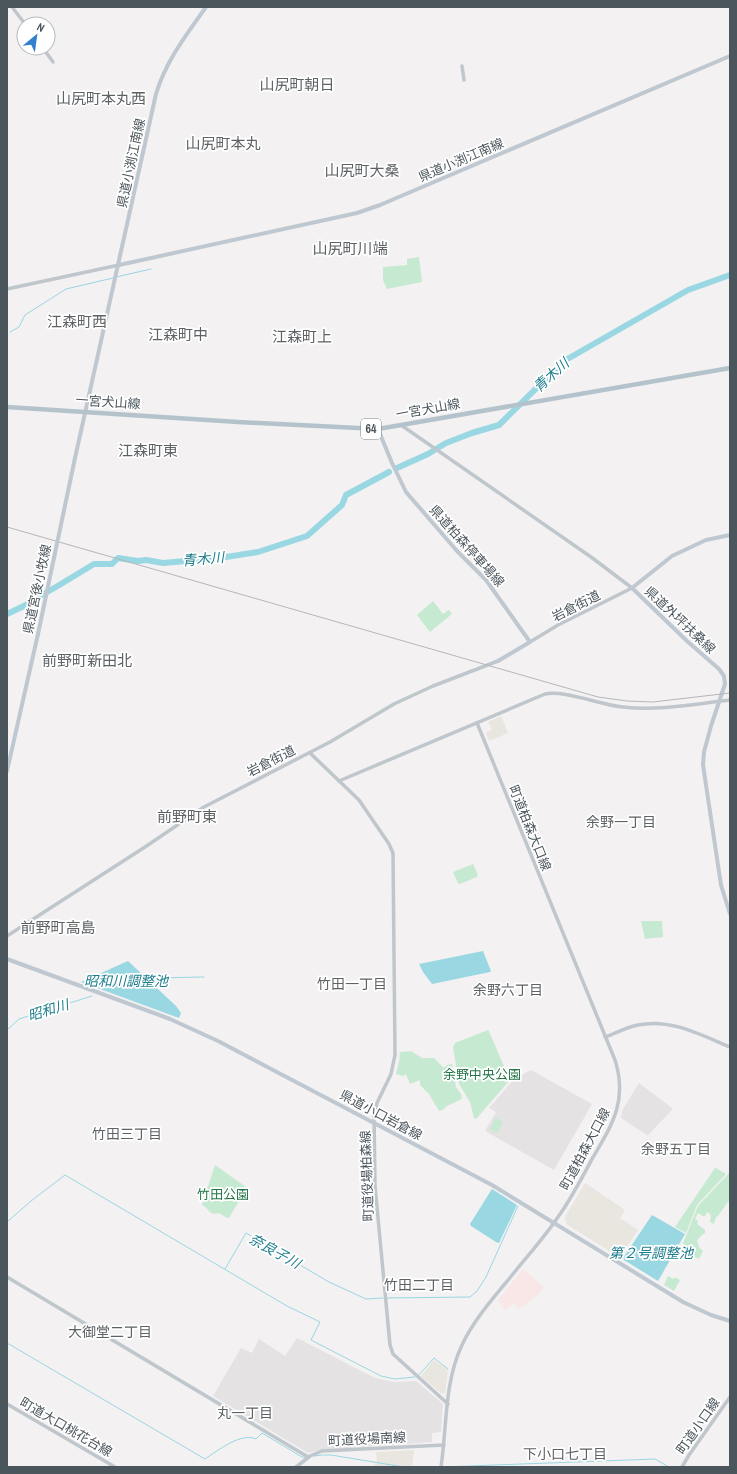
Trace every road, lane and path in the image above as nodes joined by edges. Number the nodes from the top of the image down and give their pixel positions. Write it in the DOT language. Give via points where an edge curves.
graph roads {
  1 [pos="12,7"];
  2 [pos="206,7"];
  3 [pos="19,16"];
  4 [pos="49,56"];
  5 [pos="730,56"];
  6 [pos="53,62"];
  7 [pos="462,66"];
  8 [pos="464,80"];
  9 [pos="119,265"];
  10 [pos="7,289"];
  11 [pos="730,368"];
  12 [pos="7,406"];
  13 [pos="86,412"];
  14 [pos="401,425"];
  15 [pos="378,429"];
  16 [pos="730,535"];
  17 [pos="632,588"];
  18 [pos="530,642"];
  19 [pos="498,661"];
  20 [pos="730,700"];
  21 [pos="719,701"];
  22 [pos="477,723"];
  23 [pos="310,753"];
  24 [pos="7,771"];
  25 [pos="339,781"];
  26 [pos="730,914"];
  27 [pos="7,936"];
  28 [pos="7,959"];
  29 [pos="605,1037"];
  30 [pos="730,1047"];
  31 [pos="375,1123"];
  32 [pos="554,1222"];
  33 [pos="7,1276"];
  34 [pos="730,1322"];
  35 [pos="730,1397"];
  36 [pos="7,1404"];
  37 [pos="448,1404"];
  38 [pos="444,1445"];
  39 [pos="308,1457"];
  40 [pos="115,1467"];
  41 [pos="296,1467"];
  42 [pos="441,1467"];
  43 [pos="682,1467"];
  1 -- 3 [label="street"];
  2 -- 9 [label="main road, 県道小渕江南線" via="180,44 160,80"];
  4 -- 6 [label="street"];
  5 -- 9 [label="main road, 県道小渕江南線" via="357,213"];
  7 -- 8 [label="street"];
  9 -- 10 [label="street"];
  9 -- 13 [label="main road, 県道小渕江南線"];
  11 -- 14 [label="main road, 一宮犬山線 / 64"];
  12 -- 13 [label="main road, 一宮犬山線 / 64"];
  13 -- 15 [label="main road, 一宮犬山線 / 64"];
  13 -- 24 [label="main road, 県道宮後小牧線, bridge"];
  14 -- 15 [label="main road, 一宮犬山線 / 64"];
  14 -- 17 [label="street"];
  15 -- 18 [label="main road, 県道柏森停車場線" via="406,492 457,552 486,580"];
  16 -- 17 [label="main road, 県道外坪扶桑線" via="706,540 672,556"];
  17 -- 18 [label="street, 岩倉街道"];
  17 -- 21 [label="main road, 県道外坪扶桑線" via="722,673 725,684"];
  18 -- 19 [label="main road"];
  19 -- 23 [label="street, 岩倉街道" via="432,686 394,704"];
  20 -- 21 [label="street"];
  21 -- 22 [label="street" via="666,708 631,708 549,693"];
  21 -- 26 [label="main road, 県道外坪扶桑線" via="704,752 703,767 720,878"];
  22 -- 25 [label="street"];
  22 -- 29 [label="street, 町道柏森大口線"];
  23 -- 25 [label="street"];
  23 -- 27 [label="street, 岩倉街道" via="204,807"];
  25 -- 31 [label="street, 町道役場柏森線" via="361,803 393,854 395,1055 390,1077 376,1106"];
  28 -- 31 [label="main road, 県道小口岩倉線" via="189,1027"];
  29 -- 30 [label="street" via="636,1025 659,1023 681,1028"];
  29 -- 32 [label="street, 町道柏森大口線" via="620,1076 618,1108 609,1130"];
  31 -- 32 [label="main road, 県道小口岩倉線" via="492,1185"];
  31 -- 37 [label="street, 町道役場柏森線" via="375,1186 390,1350"];
  32 -- 34 [label="main road, 県道小口岩倉線" via="683,1302"];
  32 -- 37 [label="street, 町道柏森大口線" via="469,1332 455,1364"];
  33 -- 39 [label="street"];
  35 -- 43 [label="street, 町道小口線"];
  36 -- 40 [label="street, 町道大口桃花台線"];
  37 -- 38 [label="street, 町道柏森大口線"];
  38 -- 39 [label="street, 町道役場南線" via="322,1452"];
  38 -- 42 [label="street, 町道柏森大口線"];
  39 -- 41 [label="street, 町道役場南線"];
}
